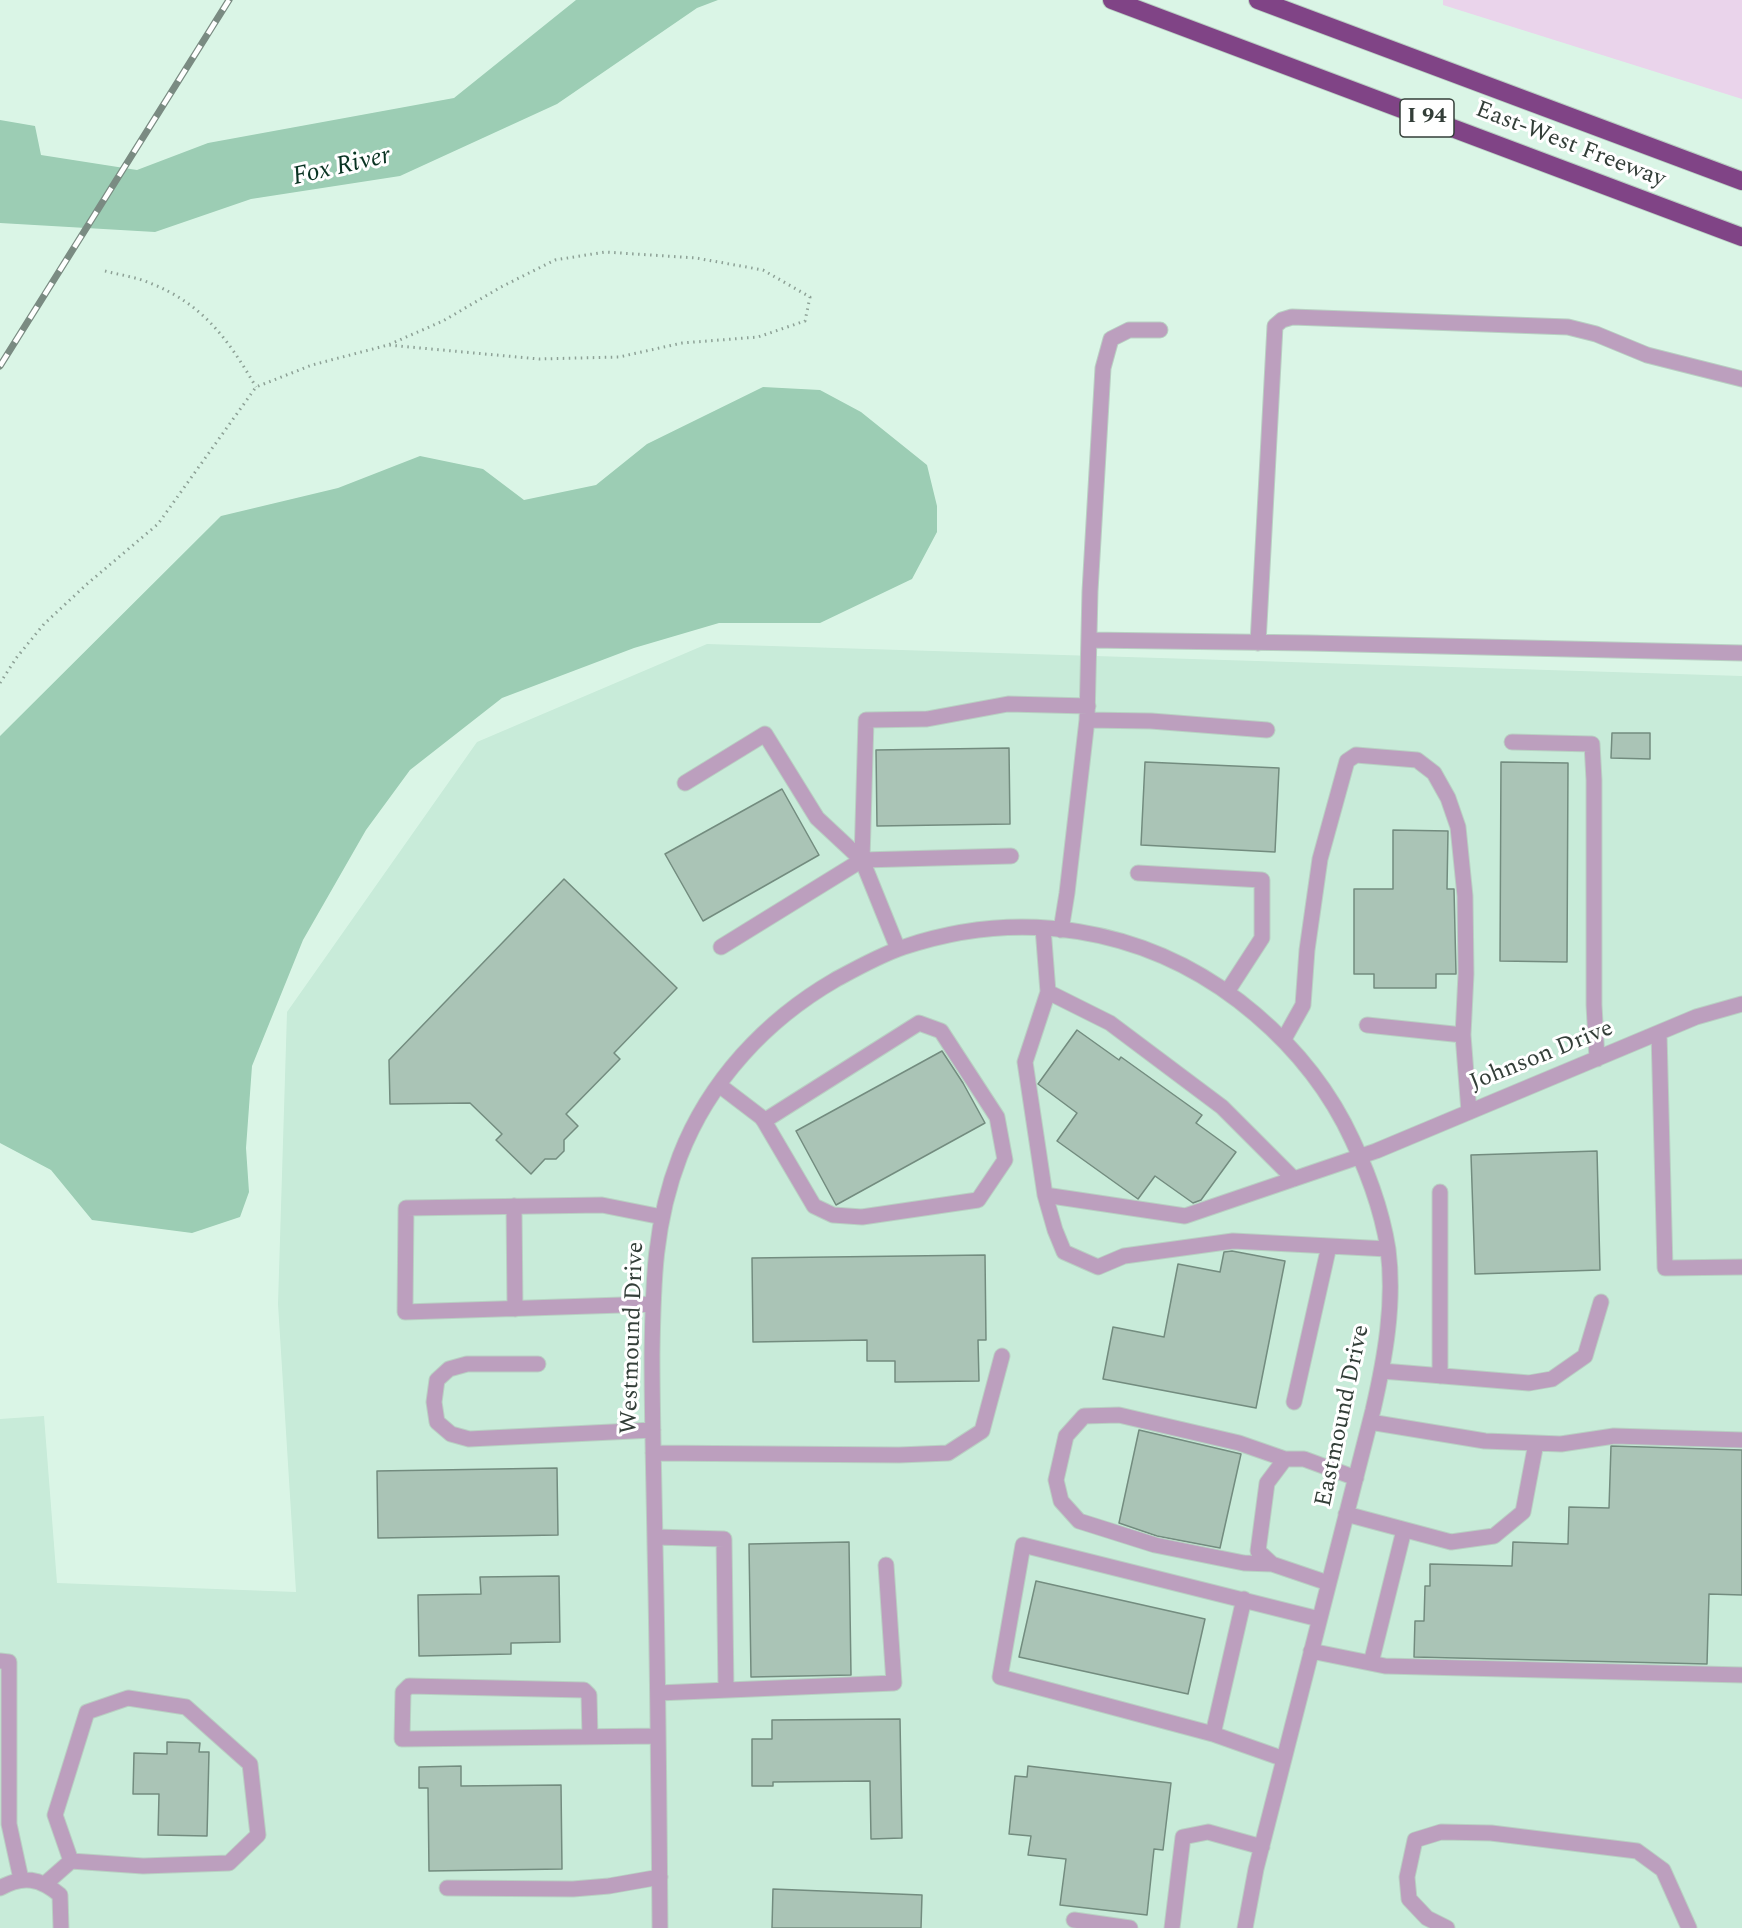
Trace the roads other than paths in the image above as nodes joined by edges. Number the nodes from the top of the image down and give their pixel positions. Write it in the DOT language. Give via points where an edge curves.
graph roads {
  1 [pos="1112,0"];
  2 [pos="1258,0"];
  3 [pos="1742,181"];
  4 [pos="1742,237"];
  5 [pos="1160,330"];
  6 [pos="1742,380"];
  7 [pos="1089,640"];
  8 [pos="1258,643"];
  9 [pos="1742,653"];
  10 [pos="1088,713"];
  11 [pos="1267,730"];
  12 [pos="1512,742"];
  13 [pos="685,783"];
  14 [pos="1011,856"];
  15 [pos="862,860"];
  16 [pos="1138,873"];
  17 [pos="1043,928"];
  18 [pos="1061,930"];
  19 [pos="721,947"];
  20 [pos="898,949"];
  21 [pos="1048,992"];
  22 [pos="1227,992"];
  23 [pos="1742,1004"];
  24 [pos="1367,1025"];
  25 [pos="1659,1033"];
  26 [pos="1463,1035"];
  27 [pos="1284,1039"];
  28 [pos="1597,1059"];
  29 [pos="719,1085"];
  30 [pos="1469,1112"];
  31 [pos="764,1121"];
  32 [pos="1360,1156"];
  33 [pos="1294,1179"];
  34 [pos="1440,1192"];
  35 [pos="1045,1195"];
  36 [pos="514,1206"];
  37 [pos="662,1217"];
  38 [pos="1329,1246"];
  39 [pos="1388,1249"];
  40 [pos="1742,1267"];
  41 [pos="1601,1302"];
  42 [pos="653,1304"];
  43 [pos="515,1308"];
  44 [pos="1002,1356"];
  45 [pos="538,1364"];
  46 [pos="1382,1371"];
  47 [pos="1440,1376"];
  48 [pos="1294,1402"];
  49 [pos="1370,1422"];
  50 [pos="653,1430"];
  51 [pos="1742,1440"];
  52 [pos="1536,1443"];
  53 [pos="653,1454"];
  54 [pos="1285,1459"];
  55 [pos="1356,1478"];
  56 [pos="1346,1514"];
  57 [pos="1404,1530"];
  58 [pos="655,1537"];
  59 [pos="1272,1564"];
  60 [pos="886,1565"];
  61 [pos="1328,1583"];
  62 [pos="1244,1599"];
  63 [pos="1319,1619"];
  64 [pos="1311,1651"];
  65 [pos="0,1661"];
  66 [pos="1371,1663"];
  67 [pos="1742,1675"];
  68 [pos="726,1690"];
  69 [pos="658,1694"];
  70 [pos="1213,1734"];
  71 [pos="658,1736"];
  72 [pos="590,1737"];
  73 [pos="1284,1759"];
  74 [pos="1262,1847"];
  75 [pos="71,1861"];
  76 [pos="660,1877"];
  77 [pos="21,1879"];
  78 [pos="46,1883"];
  79 [pos="0,1888"];
  80 [pos="447,1888"];
  81 [pos="1074,1920"];
  82 [pos="61,1928"];
  83 [pos="660,1928"];
  84 [pos="1130,1928"];
  85 [pos="1172,1928"];
  86 [pos="1245,1928"];
  87 [pos="1447,1928"];
  88 [pos="1689,1928"];
  1 -- 4 [label="highway, East-West Freeway / I 94"];
  2 -- 3 [label="highway, East-West Freeway / I 94"];
  5 -- 7 [label="street" via="1129,330 1111,339 1104,369"];
  6 -- 8 [label="street" via="1647,355 1568,327 1292,317 1282,320 1275,326"];
  7 -- 8 [label="street"];
  7 -- 10 [label="street"];
  8 -- 9 [label="street"];
  10 -- 11 [label="street"];
  10 -- 15 [label="street" via="1008,704 927,719 866,720"];
  10 -- 18 [label="street"];
  12 -- 28 [label="street" via="1592,744"];
  13 -- 15 [label="street" via="765,734 817,818"];
  14 -- 15 [label="street"];
  15 -- 19 [label="street"];
  15 -- 20 [label="street"];
  16 -- 22 [label="street" via="1262,880 1262,938"];
  17 -- 18 [label="street, Westmound Drive"];
  17 -- 20 [label="street, Westmound Drive" via="971,931"];
  17 -- 21 [label="street"];
  18 -- 22 [label="street, Eastmound Drive" via="1147,948"];
  20 -- 29 [label="street, Westmound Drive" via="850,972 790,1009 741,1056"];
  21 -- 33 [label="street" via="1110,1023 1222,1107"];
  21 -- 35 [label="street" via="1025,1062"];
  22 -- 27 [label="street, Eastmound Drive"];
  23 -- 25 [label="street, Johnson Drive"];
  24 -- 26 [label="street"];
  25 -- 28 [label="street, Johnson Drive"];
  25 -- 40 [label="street" via="1665,1268"];
  26 -- 27 [label="street" via="1464,896 1458,827 1448,798 1434,773 1417,760 1356,755 1347,761 1320,859 1302,1005"];
  26 -- 30 [label="street"];
  27 -- 32 [label="street, Eastmound Drive" via="1317,1077"];
  28 -- 30 [label="street, Johnson Drive"];
  29 -- 31 [label="street"];
  29 -- 37 [label="street, Westmound Drive" via="682,1152"];
  30 -- 32 [label="street, Johnson Drive"];
  31 -- 31 [label="street" via="814,1206 833,1215 862,1217 978,1200 1005,1160 997,1117 942,1031 919,1023"];
  32 -- 33 [label="street, Johnson Drive"];
  32 -- 39 [label="street, Eastmound Drive"];
  33 -- 35 [label="street, Johnson Drive" via="1185,1216"];
  34 -- 47 [label="street"];
  35 -- 38 [label="street" via="1064,1252 1098,1267 1124,1256 1233,1241"];
  36 -- 37 [label="street" via="602,1205"];
  36 -- 43 [label="street"];
  36 -- 43 [label="street" via="406,1208 405,1312"];
  37 -- 42 [label="street, Westmound Drive" via="655,1254"];
  38 -- 39 [label="street"];
  38 -- 48 [label="street"];
  39 -- 46 [label="street, Eastmound Drive" via="1389,1320"];
  41 -- 47 [label="street" via="1585,1356 1552,1379 1529,1383"];
  42 -- 43 [label="street"];
  42 -- 50 [label="street, Westmound Drive"];
  44 -- 53 [label="street" via="982,1431 948,1453"];
  45 -- 50 [label="street" via="467,1364 449,1369 436,1380 437,1422 451,1434 469,1439"];
  46 -- 47 [label="street"];
  46 -- 49 [label="street, Eastmound Drive"];
  49 -- 52 [label="street" via="1485,1441"];
  49 -- 55 [label="street, Eastmound Drive"];
  50 -- 53 [label="street, Westmound Drive"];
  51 -- 52 [label="street" via="1614,1436 1562,1444"];
  52 -- 57 [label="street" via="1523,1512 1494,1536 1451,1542"];
  53 -- 58 [label="street, Westmound Drive"];
  54 -- 55 [label="street" via="1304,1459"];
  54 -- 59 [label="street" via="1267,1483 1265,1494 1258,1551"];
  54 -- 59 [label="street" via="1239,1443 1119,1415 1084,1416 1066,1436 1056,1480 1061,1501 1078,1521 1155,1545 1244,1563"];
  55 -- 56 [label="street, Eastmound Drive"];
  56 -- 57 [label="street"];
  56 -- 61 [label="street, Eastmound Drive"];
  57 -- 66 [label="street"];
  58 -- 68 [label="street" via="724,1539"];
  58 -- 69 [label="street, Westmound Drive"];
  59 -- 61 [label="street"];
  60 -- 68 [label="street" via="894,1683"];
  61 -- 63 [label="street, Eastmound Drive"];
  62 -- 63 [label="street"];
  62 -- 70 [label="street"];
  62 -- 70 [label="street" via="1023,1545 1000,1677"];
  63 -- 64 [label="street, Eastmound Drive"];
  64 -- 66 [label="street"];
  64 -- 73 [label="street, Eastmound Drive"];
  65 -- 77 [label="street" via="9,1662 9,1824"];
  66 -- 67 [label="street"];
  68 -- 69 [label="street"];
  69 -- 71 [label="street, Westmound Drive"];
  70 -- 73 [label="street"];
  71 -- 72 [label="street"];
  71 -- 76 [label="street, Westmound Drive"];
  72 -- 72 [label="street" via="402,1739 403,1692 409,1686 584,1690 589,1695"];
  73 -- 74 [label="street, Eastmound Drive"];
  74 -- 85 [label="street" via="1208,1832 1183,1837"];
  74 -- 86 [label="street, Eastmound Drive"];
  75 -- 75 [label="street" via="143,1866 230,1863 258,1835 250,1764 186,1707 128,1698 87,1712 55,1815"];
  75 -- 78 [label="street"];
  76 -- 80 [label="street" via="573,1889"];
  76 -- 83 [label="street, Westmound Drive"];
  77 -- 78 [label="street"];
  77 -- 79 [label="street"];
  78 -- 82 [label="street" via="60,1895"];
  81 -- 84 [label="street"];
  87 -- 88 [label="street" via="1427,1918 1409,1899 1407,1877 1415,1840 1441,1832 1491,1833 1637,1851 1663,1870"];
}
